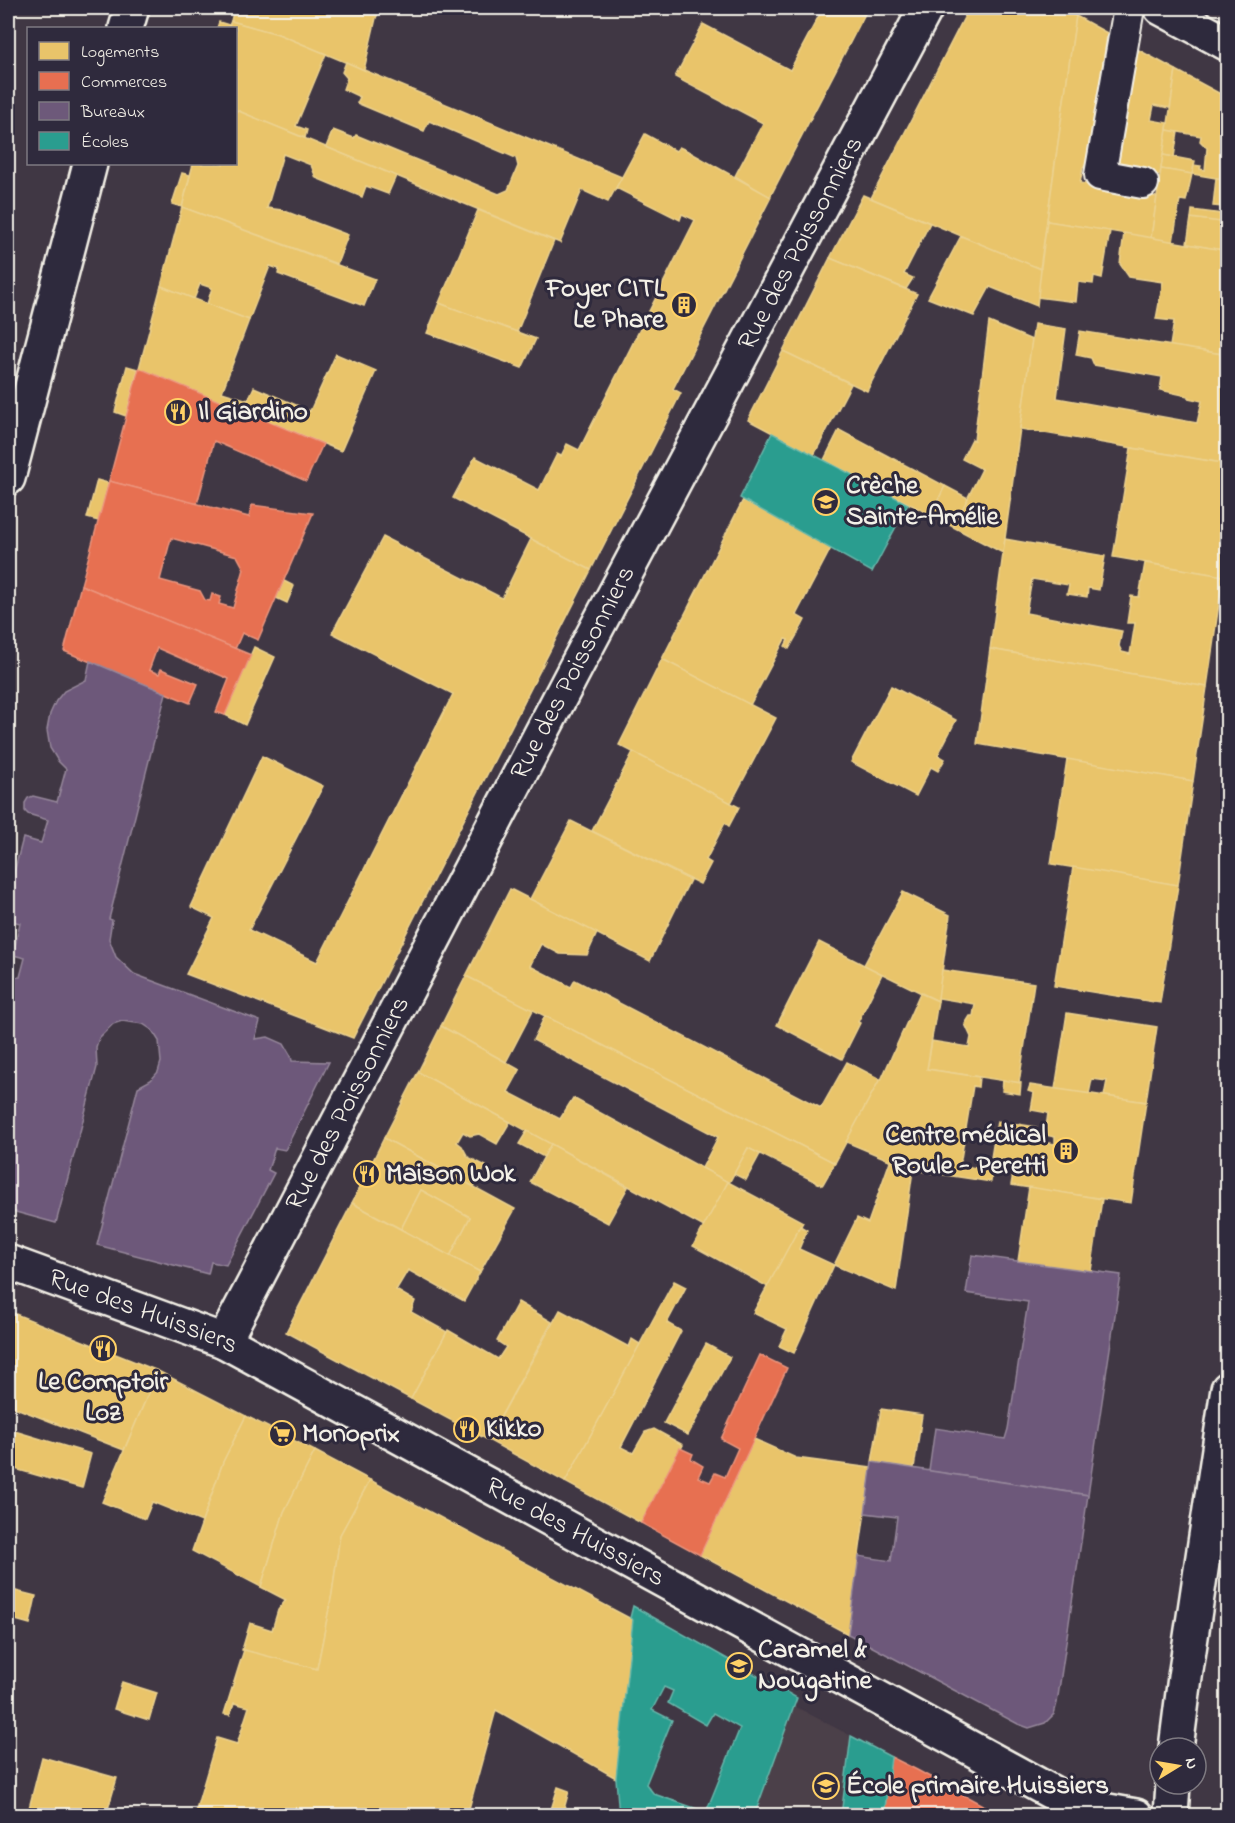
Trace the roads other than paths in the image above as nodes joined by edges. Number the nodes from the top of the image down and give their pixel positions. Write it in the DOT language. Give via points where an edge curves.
graph roads {
  1 [pos="132,8"];
  2 [pos="926,8"];
  3 [pos="1129,8"];
  4 [pos="1161,8"];
  5 [pos="126,27"];
  6 [pos="1227,44"];
  7 [pos="90,165"];
  8 [pos="1143,183"];
  9 [pos="8,478"];
  10 [pos="8,1262"];
  11 [pos="224,1341"];
  12 [pos="1227,1389"];
  13 [pos="1178,1736"];
  14 [pos="1172,1796"];
  15 [pos="1136,1815"];
  16 [pos="1171,1815"];
  1 -- 5 [label="street"];
  2 -- 11 [label="street, Rue des Poissonniers"];
  3 -- 8 [label="lane" via="1100,175"];
  4 -- 6 [label="street"];
  7 -- 9 [label="street"];
  10 -- 11 [label="street, Rue des Huissiers"];
  11 -- 15 [label="street, Rue des Huissiers" via="1076,1805"];
  12 -- 13 [label="street"];
  14 -- 16 [label="street"];
}
